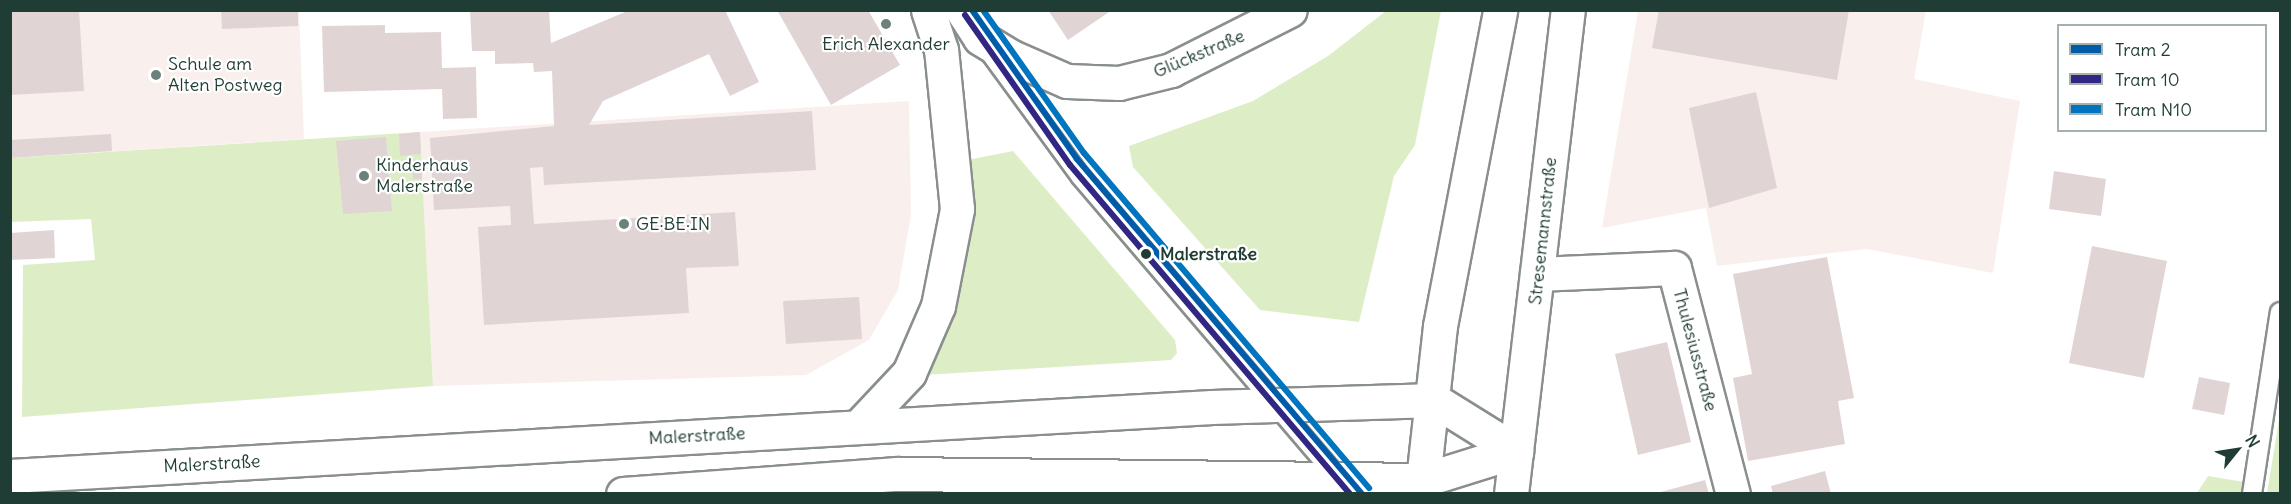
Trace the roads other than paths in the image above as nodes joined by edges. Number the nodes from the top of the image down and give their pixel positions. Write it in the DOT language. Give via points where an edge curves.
graph roads {
  1 [pos="928,10"];
  2 [pos="962,10"];
  3 [pos="1290,10"];
  4 [pos="1500,10"];
  5 [pos="1568,10"];
  6 [pos="980,38"];
  7 [pos="1538,274"];
  8 [pos="2280,312"];
  9 [pos="1434,400"];
  10 [pos="1276,406"];
  11 [pos="859,426"];
  12 [pos="1516,451"];
  13 [pos="10,476"];
  14 [pos="897,484"];
  15 [pos="1344,485"];
  16 [pos="1422,487"];
  17 [pos="623,494"];
  18 [pos="1511,494"];
  19 [pos="1733,494"];
  20 [pos="2252,494"];
  1 -- 11 [label="main road" via="944,71 957,209 938,306 909,373"];
  2 -- 6 [label="main road"];
  3 -- 6 [label="main road, Glückstraße" via="1171,70 1119,83 1067,81"];
  4 -- 9 [label="main road" via="1446,290"];
  5 -- 7 [label="main road, Stresemannstraße"];
  6 -- 10 [label="lane" via="1081,177"];
  7 -- 12 [label="main road, Stresemannstraße"];
  7 -- 19 [label="main road, Thulesiusstraße" via="1674,268"];
  8 -- 20 [label="lane"];
  9 -- 10 [label="main road, Malerstraße"];
  9 -- 12 [label="main road"];
  9 -- 16 [label="main road"];
  10 -- 11 [label="main road, Malerstraße"];
  10 -- 15 [label="lane"];
  11 -- 13 [label="main road, Malerstraße"];
  12 -- 16 [label="main road"];
  12 -- 18 [label="main road, Stresemannstraße"];
  14 -- 15 [label="main road"];
  14 -- 17 [label="main road"];
  15 -- 16 [label="main road"];
}
